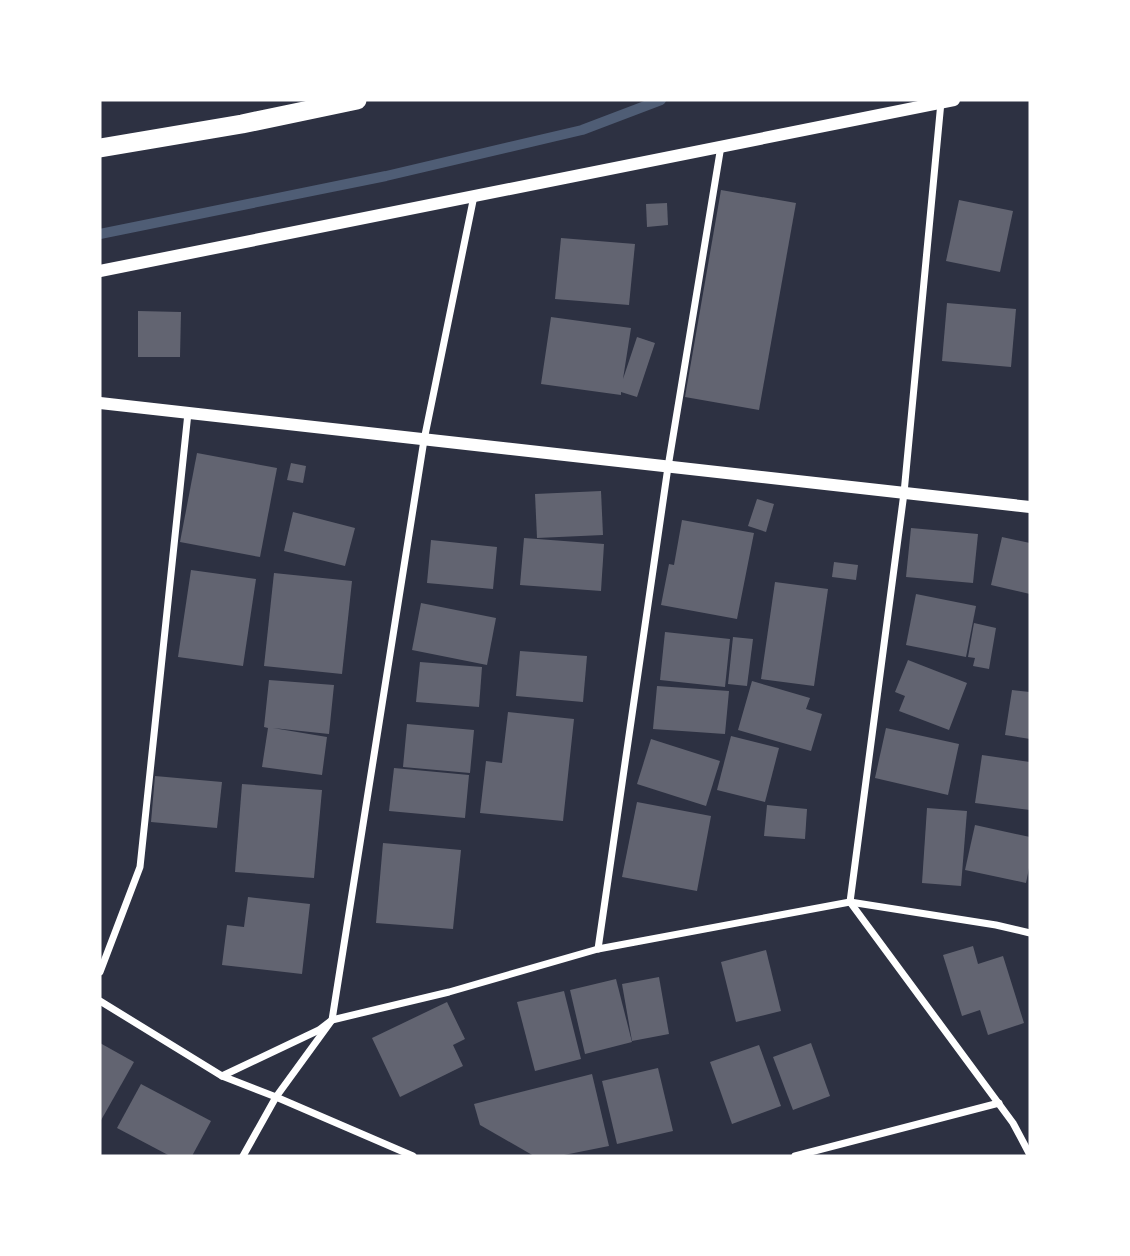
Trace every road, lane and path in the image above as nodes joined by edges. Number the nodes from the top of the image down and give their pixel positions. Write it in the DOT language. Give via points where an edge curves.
graph roads {
  1 [pos="357,100"];
  2 [pos="948,101"];
  3 [pos="721,146"];
  4 [pos="100,148"];
  5 [pos="474,196"];
  6 [pos="100,271"];
  7 [pos="100,403"];
  8 [pos="188,413"];
  9 [pos="424,440"];
  10 [pos="668,467"];
  11 [pos="904,493"];
  12 [pos="1030,507"];
  13 [pos="850,902"];
  14 [pos="1030,933"];
  15 [pos="598,949"];
  16 [pos="100,972"];
  17 [pos="100,1001"];
  18 [pos="332,1020"];
  19 [pos="222,1076"];
  20 [pos="276,1097"];
  21 [pos="999,1103"];
  22 [pos="1030,1155"];
  23 [pos="243,1156"];
  24 [pos="413,1156"];
  25 [pos="795,1156"];
  1 -- 4 [label="highway"];
  2 -- 3 [label="street"];
  2 -- 11 [label="street"];
  3 -- 5 [label="street"];
  3 -- 10 [label="street"];
  5 -- 6 [label="street"];
  5 -- 9 [label="street"];
  7 -- 8 [label="street"];
  8 -- 9 [label="street"];
  8 -- 16 [label="street" via="140,867"];
  9 -- 10 [label="street"];
  9 -- 18 [label="street"];
  10 -- 11 [label="street"];
  10 -- 15 [label="street"];
  11 -- 12 [label="street"];
  11 -- 13 [label="street"];
  13 -- 14 [label="street"];
  13 -- 15 [label="street"];
  13 -- 21 [label="street"];
  15 -- 18 [label="street"];
  17 -- 19 [label="street"];
  18 -- 19 [label="street"];
  18 -- 20 [label="street"];
  19 -- 20 [label="street"];
  20 -- 23 [label="street"];
  20 -- 24 [label="street"];
  21 -- 22 [label="street"];
  21 -- 25 [label="street"];
}
